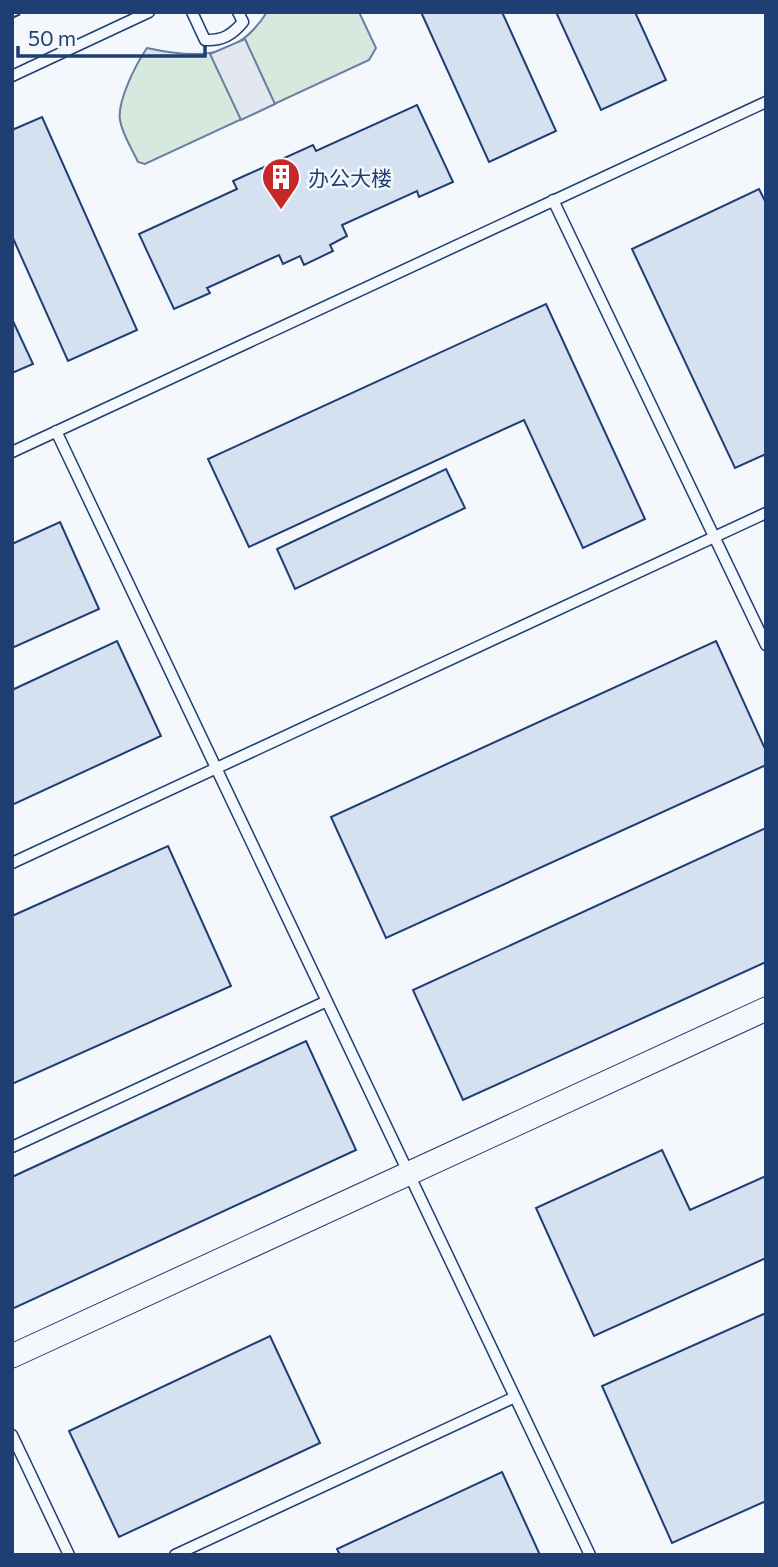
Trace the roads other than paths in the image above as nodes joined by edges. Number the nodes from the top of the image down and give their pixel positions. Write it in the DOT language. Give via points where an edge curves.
graph roads {
  1 [pos="149,12"];
  2 [pos="192,12"];
  3 [pos="238,12"];
  4 [pos="12,76"];
  5 [pos="766,102"];
  6 [pos="553,200"];
  7 [pos="56,431"];
  8 [pos="12,452"];
  9 [pos="766,513"];
  10 [pos="714,537"];
  11 [pos="766,645"];
  12 [pos="216,768"];
  13 [pos="12,863"];
  14 [pos="327,1002"];
  15 [pos="766,1009"];
  16 [pos="12,1147"];
  17 [pos="409,1173"];
  18 [pos="12,1356"];
  19 [pos="515,1397"];
  20 [pos="12,1435"];
  21 [pos="69,1555"];
  22 [pos="175,1555"];
  23 [pos="590,1555"];
  1 -- 4 [label="lane"];
  2 -- 3 [label="lane" via="205,40 218,41 243,22"];
  5 -- 6 [label="lane"];
  6 -- 7 [label="lane"];
  6 -- 10 [label="lane"];
  7 -- 8 [label="lane"];
  7 -- 12 [label="lane"];
  9 -- 10 [label="lane"];
  10 -- 11 [label="lane"];
  10 -- 12 [label="lane"];
  12 -- 13 [label="lane"];
  12 -- 14 [label="lane"];
  14 -- 16 [label="lane"];
  14 -- 17 [label="lane"];
  15 -- 17 [label="street"];
  17 -- 18 [label="street"];
  17 -- 19 [label="lane"];
  19 -- 22 [label="lane"];
  19 -- 23 [label="lane"];
  20 -- 21 [label="lane"];
}
